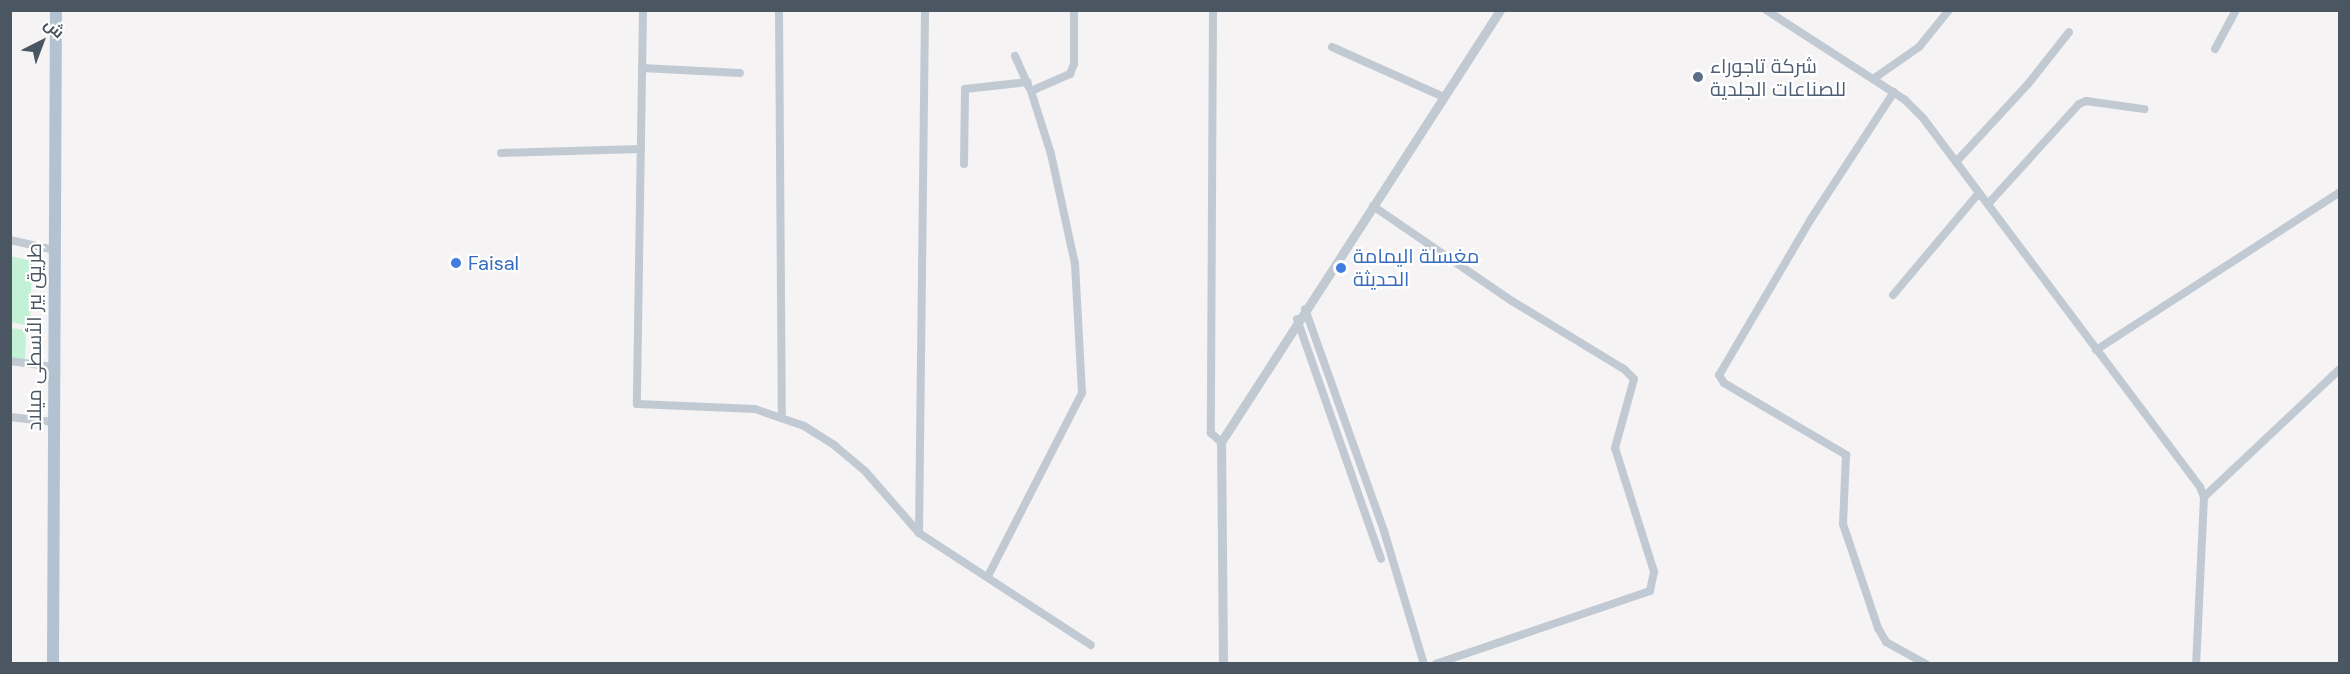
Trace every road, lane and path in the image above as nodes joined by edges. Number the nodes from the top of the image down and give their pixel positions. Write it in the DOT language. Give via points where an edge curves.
graph roads {
  1 [pos="56,10"];
  2 [pos="643,10"];
  3 [pos="779,10"];
  4 [pos="925,10"];
  5 [pos="1074,10"];
  6 [pos="1213,10"];
  7 [pos="1500,10"];
  8 [pos="1766,10"];
  9 [pos="1949,10"];
  10 [pos="2236,10"];
  11 [pos="2068,32"];
  12 [pos="1332,47"];
  13 [pos="2215,50"];
  14 [pos="1015,56"];
  15 [pos="642,68"];
  16 [pos="740,73"];
  17 [pos="1873,79"];
  18 [pos="1028,82"];
  19 [pos="1031,91"];
  20 [pos="1893,92"];
  21 [pos="1444,97"];
  22 [pos="2144,109"];
  23 [pos="641,150"];
  24 [pos="501,153"];
  25 [pos="1956,162"];
  26 [pos="964,164"];
  27 [pos="2340,192"];
  28 [pos="1979,193"];
  29 [pos="1988,204"];
  30 [pos="1373,206"];
  31 [pos="10,240"];
  32 [pos="54,250"];
  33 [pos="1893,295"];
  34 [pos="1305,309"];
  35 [pos="1297,319"];
  36 [pos="2096,350"];
  37 [pos="10,361"];
  38 [pos="53,367"];
  39 [pos="2340,369"];
  40 [pos="10,417"];
  41 [pos="782,417"];
  42 [pos="53,422"];
  43 [pos="1221,442"];
  44 [pos="2204,497"];
  45 [pos="919,533"];
  46 [pos="1381,560"];
  47 [pos="988,576"];
  48 [pos="1091,645"];
  49 [pos="53,663"];
  50 [pos="1223,663"];
  51 [pos="1424,663"];
  52 [pos="1436,663"];
  53 [pos="1926,663"];
  54 [pos="2196,663"];
  1 -- 32 [label="main road, طريق بير الأسطى ميلاد"];
  2 -- 15 [label="street"];
  3 -- 41 [label="street"];
  4 -- 45 [label="street"];
  5 -- 19 [label="street" via="1070,74"];
  6 -- 43 [label="street" via="1211,433"];
  7 -- 21 [label="street"];
  8 -- 17 [label="street"];
  9 -- 17 [label="street" via="1919,47"];
  10 -- 13 [label="street"];
  11 -- 25 [label="street" via="2028,84"];
  12 -- 21 [label="street"];
  14 -- 18 [label="street"];
  15 -- 16 [label="street"];
  15 -- 23 [label="street"];
  17 -- 20 [label="street"];
  18 -- 19 [label="street"];
  18 -- 26 [label="street" via="965,89"];
  19 -- 47 [label="street" via="1051,154 1075,264 1082,393"];
  20 -- 25 [label="street" via="1923,118"];
  20 -- 53 [label="street" via="1811,219 1719,375 1724,383 1846,455 1843,524 1878,628 1886,642"];
  21 -- 30 [label="street"];
  22 -- 29 [label="street" via="2086,101 2079,104"];
  23 -- 24 [label="street"];
  23 -- 41 [label="street" via="637,404 728,406"];
  25 -- 28 [label="street"];
  27 -- 36 [label="street"];
  28 -- 29 [label="street"];
  28 -- 33 [label="street"];
  29 -- 36 [label="street"];
  30 -- 34 [label="street"];
  30 -- 52 [label="street" via="1512,302 1624,369 1634,379 1615,448 1654,572 1650,591"];
  31 -- 32 [label="street"];
  32 -- 38 [label="main road, طريق بير الأسطى ميلاد"];
  34 -- 35 [label="street"];
  34 -- 51 [label="street" via="1384,531"];
  35 -- 43 [label="street"];
  35 -- 46 [label="street"];
  36 -- 44 [label="street"];
  37 -- 38 [label="street"];
  38 -- 42 [label="main road, طريق بير الأسطى ميلاد"];
  39 -- 44 [label="street"];
  40 -- 42 [label="street"];
  41 -- 45 [label="street" via="834,445 865,471"];
  42 -- 49 [label="main road, طريق بير الأسطى ميلاد"];
  43 -- 50 [label="street"];
  44 -- 54 [label="street"];
  45 -- 47 [label="street"];
  47 -- 48 [label="street"];
}
